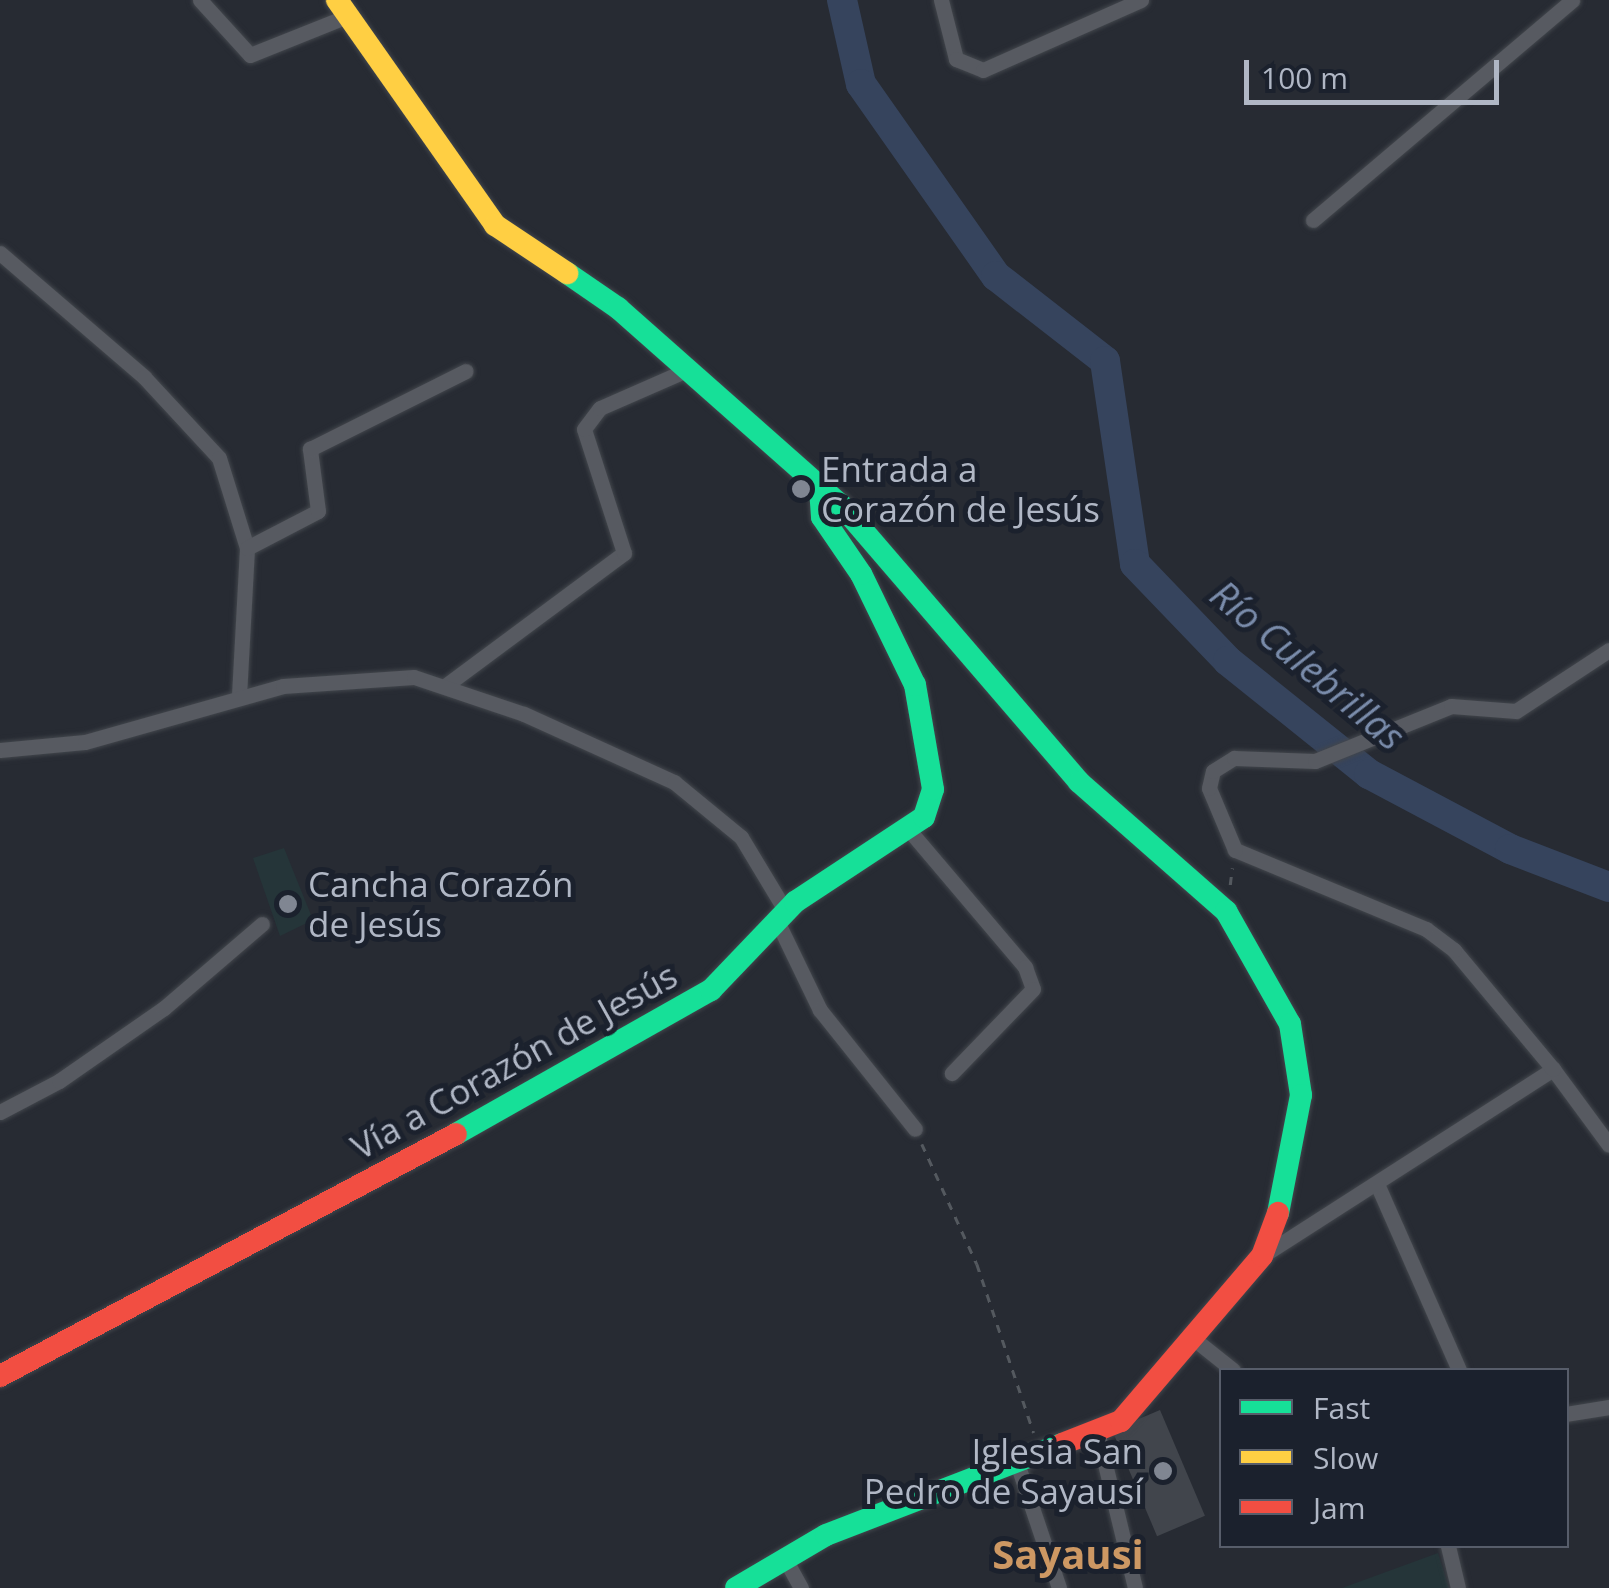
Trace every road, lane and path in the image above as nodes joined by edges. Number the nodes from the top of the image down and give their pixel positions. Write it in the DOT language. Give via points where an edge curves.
graph roads {
  1 [pos="200,0"];
  2 [pos="941,0"];
  3 [pos="1141,0"];
  4 [pos="1562,3"];
  5 [pos="343,7"];
  6 [pos="1312,220"];
  7 [pos="0,253"];
  8 [pos="686,370"];
  9 [pos="466,371"];
  10 [pos="820,487"];
  11 [pos="247,548"];
  12 [pos="1609,650"];
  13 [pos="445,686"];
  14 [pos="239,694"];
  15 [pos="0,750"];
  16 [pos="909,830"];
  17 [pos="1235,850"];
  18 [pos="1226,911"];
  19 [pos="781,914"];
  20 [pos="262,924"];
  21 [pos="1553,1069"];
  22 [pos="952,1073"];
  23 [pos="0,1112"];
  24 [pos="915,1129"];
  25 [pos="1609,1145"];
  26 [pos="1377,1184"];
  27 [pos="1262,1256"];
  28 [pos="1189,1335"];
  29 [pos="1231,1368"];
  30 [pos="1459,1368"];
  31 [pos="0,1376"];
  32 [pos="1609,1407"];
  33 [pos="1569,1414"];
  34 [pos="1098,1435"];
  35 [pos="1048,1453"];
  36 [pos="1018,1466"];
  37 [pos="1448,1548"];
  38 [pos="785,1559"];
  39 [pos="736,1588"];
  40 [pos="801,1588"];
  41 [pos="1059,1588"];
  42 [pos="1134,1588"];
  43 [pos="1458,1588"];
  1 -- 5 [label="street" via="250,54"];
  2 -- 3 [label="street" via="956,59 983,70"];
  4 -- 6 [label="street"];
  5 -- 8 [label="street" via="495,225 618,308"];
  7 -- 11 [label="street" via="192,425 229,480"];
  8 -- 10 [label="street"];
  8 -- 13 [label="street" via="600,408 584,428 624,553"];
  9 -- 11 [label="street" via="310,449 318,512"];
  10 -- 16 [label="street, Vía a Corazón de Jesús" via="822,516 860,574 915,685 933,789 924,817"];
  10 -- 18 [label="street" via="1078,782"];
  11 -- 14 [label="street"];
  12 -- 17 [label="street" via="1516,711 1451,706 1300,764 1234,758 1213,771 1210,788"];
  13 -- 14 [label="street" via="383,674"];
  13 -- 19 [label="street" via="674,782 742,837"];
  14 -- 15 [label="street" via="85,742"];
  16 -- 19 [label="street, Vía a Corazón de Jesús"];
  16 -- 22 [label="street" via="1025,967 1034,988"];
  17 -- 18 [label="path"];
  17 -- 21 [label="street" via="1426,929 1454,950"];
  18 -- 27 [label="street" via="1290,1024 1301,1095 1287,1188"];
  19 -- 24 [label="street" via="827,1020"];
  19 -- 31 [label="street, Vía a Corazón de Jesús" via="711,990 653,1029"];
  20 -- 23 [label="street" via="151,1017"];
  21 -- 25 [label="street"];
  21 -- 26 [label="street"];
  24 -- 35 [label="path" via="977,1264 1023,1416"];
  26 -- 27 [label="street"];
  26 -- 30 [label="street"];
  27 -- 28 [label="street"];
  28 -- 29 [label="street"];
  28 -- 34 [label="street" via="1122,1421"];
  32 -- 33 [label="street"];
  34 -- 35 [label="street"];
  34 -- 42 [label="street"];
  35 -- 36 [label="street"];
  36 -- 38 [label="street" via="826,1535"];
  36 -- 41 [label="street"];
  37 -- 43 [label="street"];
  38 -- 39 [label="street"];
  38 -- 40 [label="street"];
}
